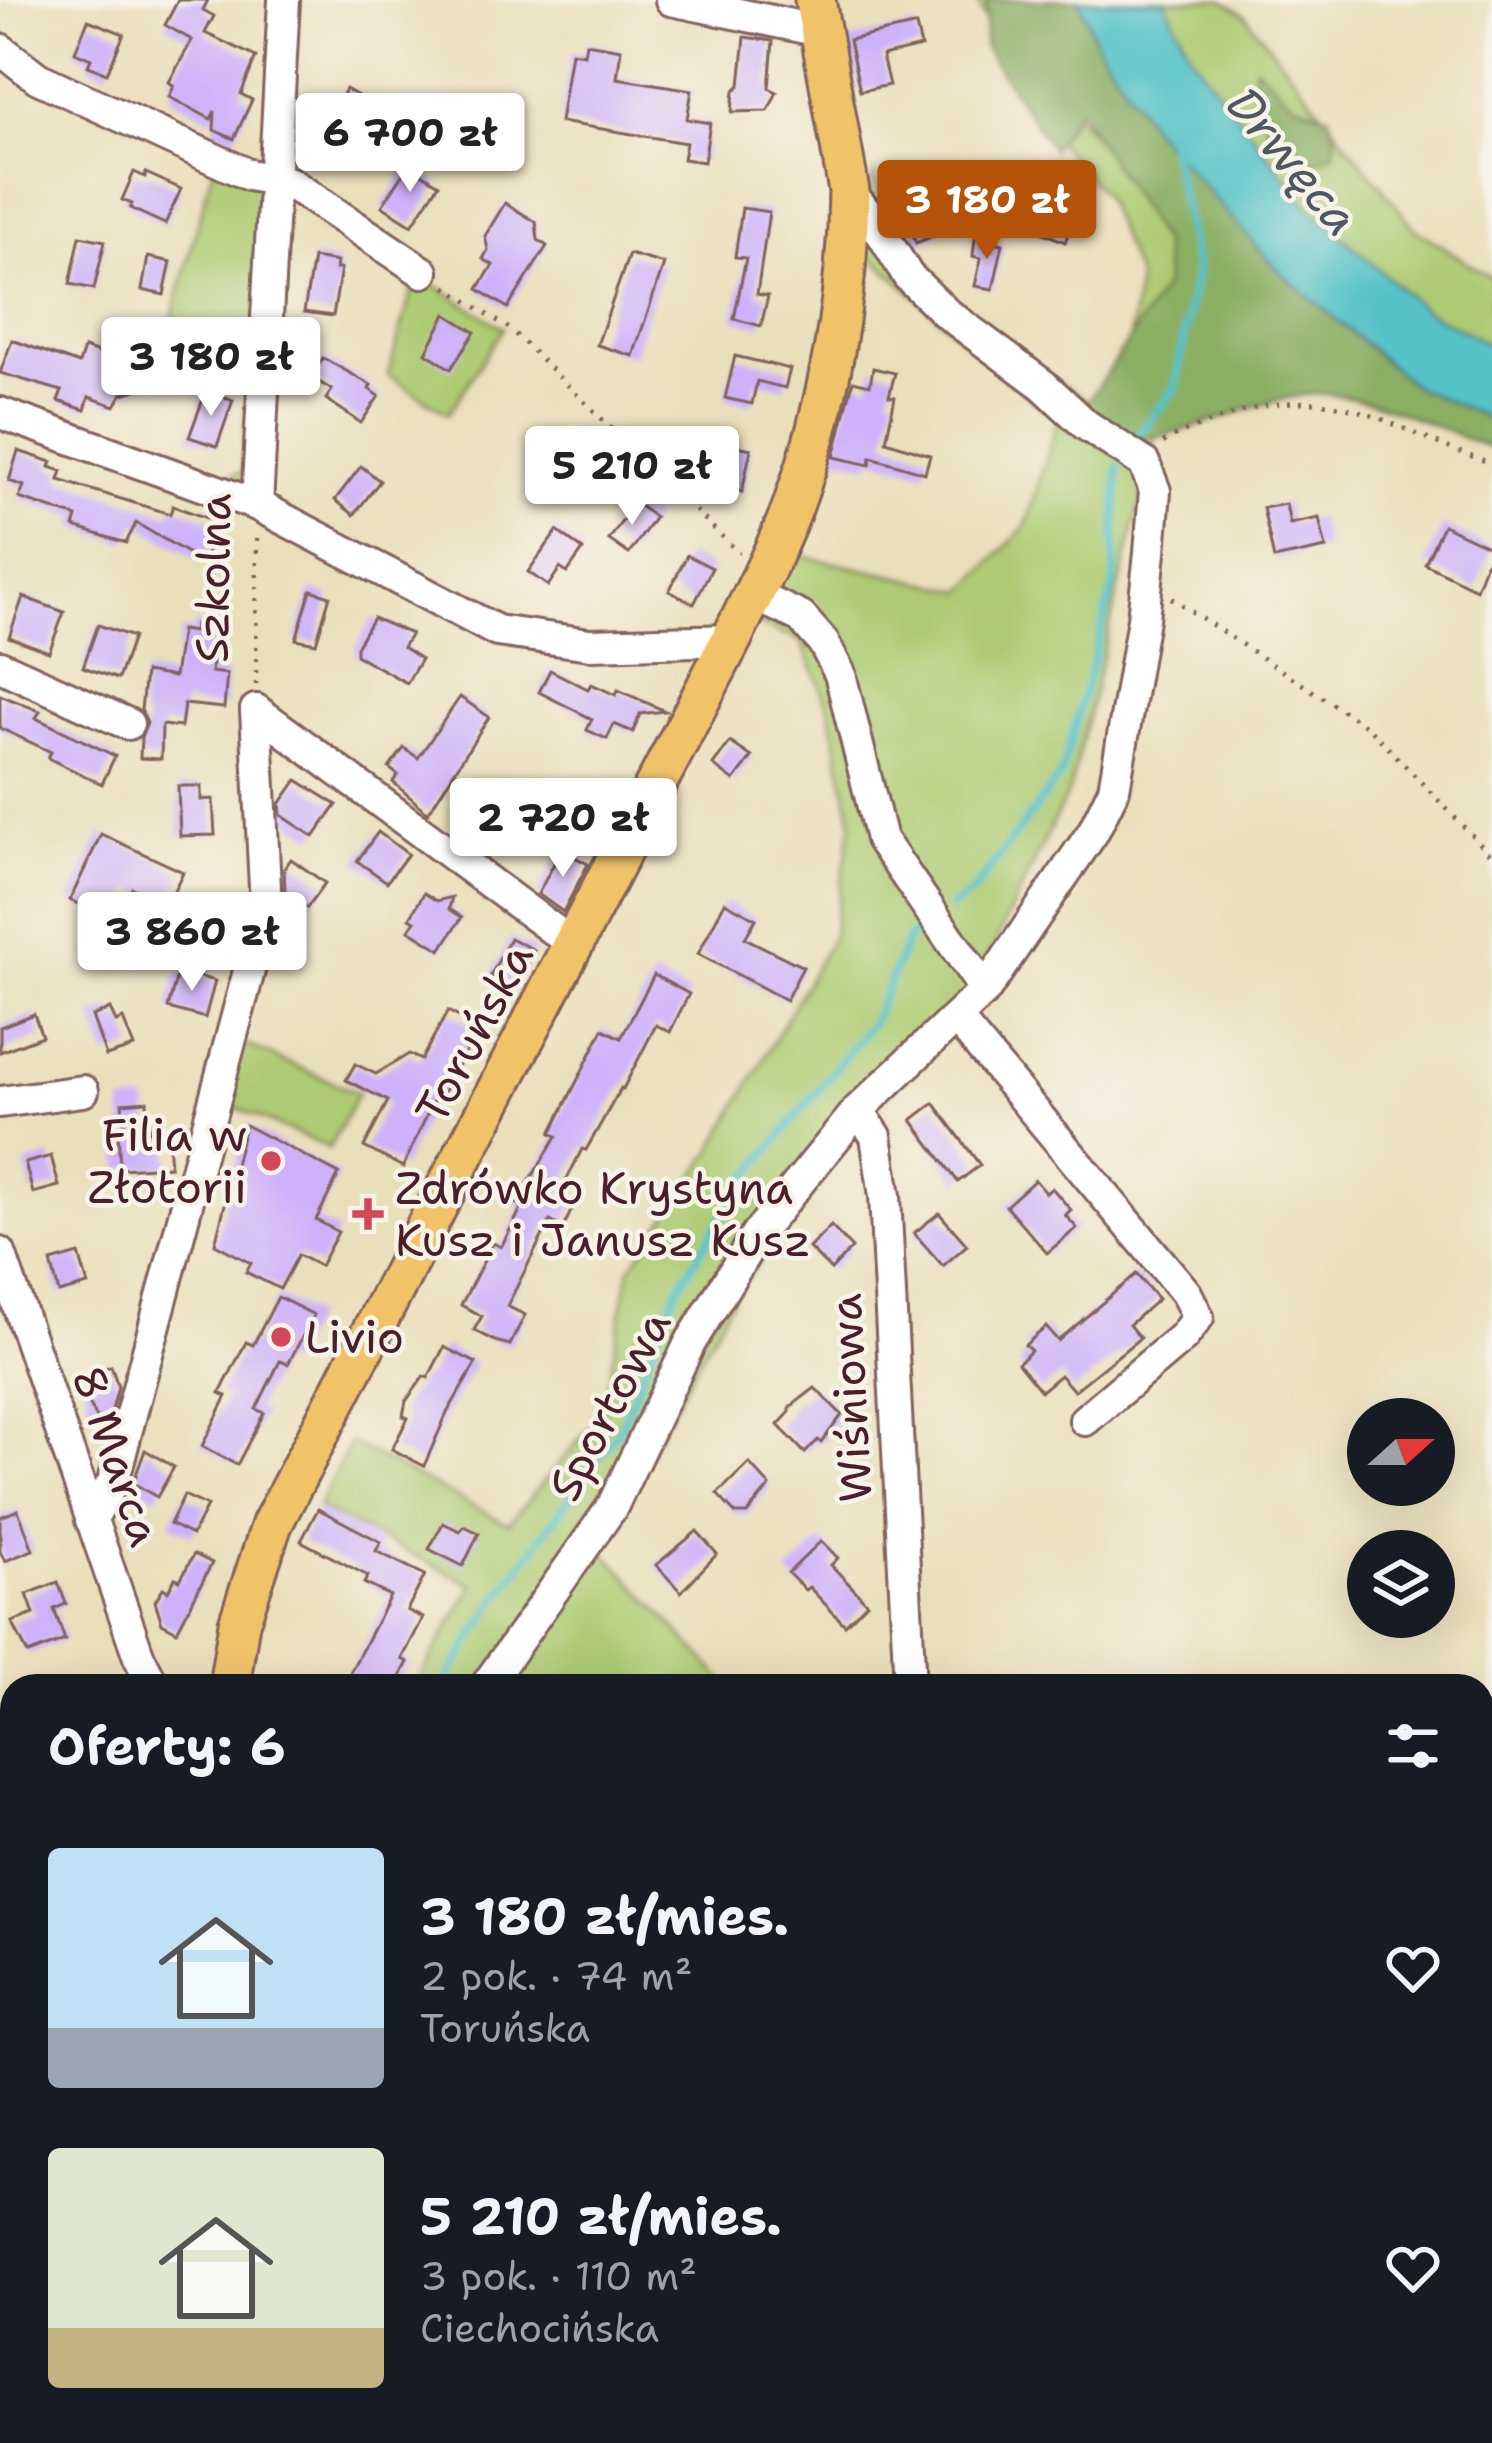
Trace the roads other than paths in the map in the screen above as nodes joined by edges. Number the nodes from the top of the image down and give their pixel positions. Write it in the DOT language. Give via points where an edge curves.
graph roads {
  1 [pos="256,0"];
  2 [pos="671,0"];
  3 [pos="284,9"];
  4 [pos="817,15"];
  5 [pos="0,49"];
  6 [pos="276,180"];
  7 [pos="849,190"];
  8 [pos="423,272"];
  9 [pos="0,412"];
  10 [pos="257,505"];
  11 [pos="759,580"];
  12 [pos="731,640"];
  13 [pos="0,666"];
  14 [pos="128,724"];
  15 [pos="574,944"];
  16 [pos="985,990"];
  17 [pos="957,1019"];
  18 [pos="82,1091"];
  19 [pos="0,1102"];
  20 [pos="859,1110"];
  21 [pos="0,1253"];
  22 [pos="1085,1420"];
  23 [pos="91,1520"];
  24 [pos="148,1674"];
  25 [pos="231,1674"];
  26 [pos="494,1674"];
  27 [pos="909,1674"];
  1 -- 3 [label="street"];
  2 -- 4 [label="street"];
  3 -- 6 [label="street, Szkolna"];
  4 -- 7 [label="main road, Toruńska"];
  5 -- 6 [label="street" via="38,78 249,175"];
  6 -- 8 [label="street"];
  6 -- 10 [label="street, Szkolna"];
  7 -- 11 [label="main road, Toruńska" via="836,341 792,508"];
  7 -- 16 [label="street, Sportowa" via="908,276 1144,463 1155,490 1114,789"];
  9 -- 10 [label="street"];
  10 -- 12 [label="street" via="497,631 590,644"];
  11 -- 12 [label="main road, Toruńska"];
  11 -- 16 [label="street" via="824,642 840,674 880,839"];
  12 -- 15 [label="main road, Toruńska"];
  13 -- 14 [label="street"];
  15 -- 23 [label="street, Szkolna" via="256,710 266,907 113,1483"];
  15 -- 25 [label="main road, Toruńska" via="272,1524"];
  16 -- 17 [label="street, Sportowa"];
  17 -- 20 [label="street, Sportowa"];
  17 -- 22 [label="street" via="1198,1317"];
  18 -- 19 [label="street"];
  20 -- 26 [label="street, Sportowa" via="758,1234 690,1343 612,1507"];
  20 -- 27 [label="street, Wiśniowa" via="876,1136 884,1196"];
  21 -- 23 [label="street, 8 Marca"];
  23 -- 24 [label="street, 8 Marca"];
}
